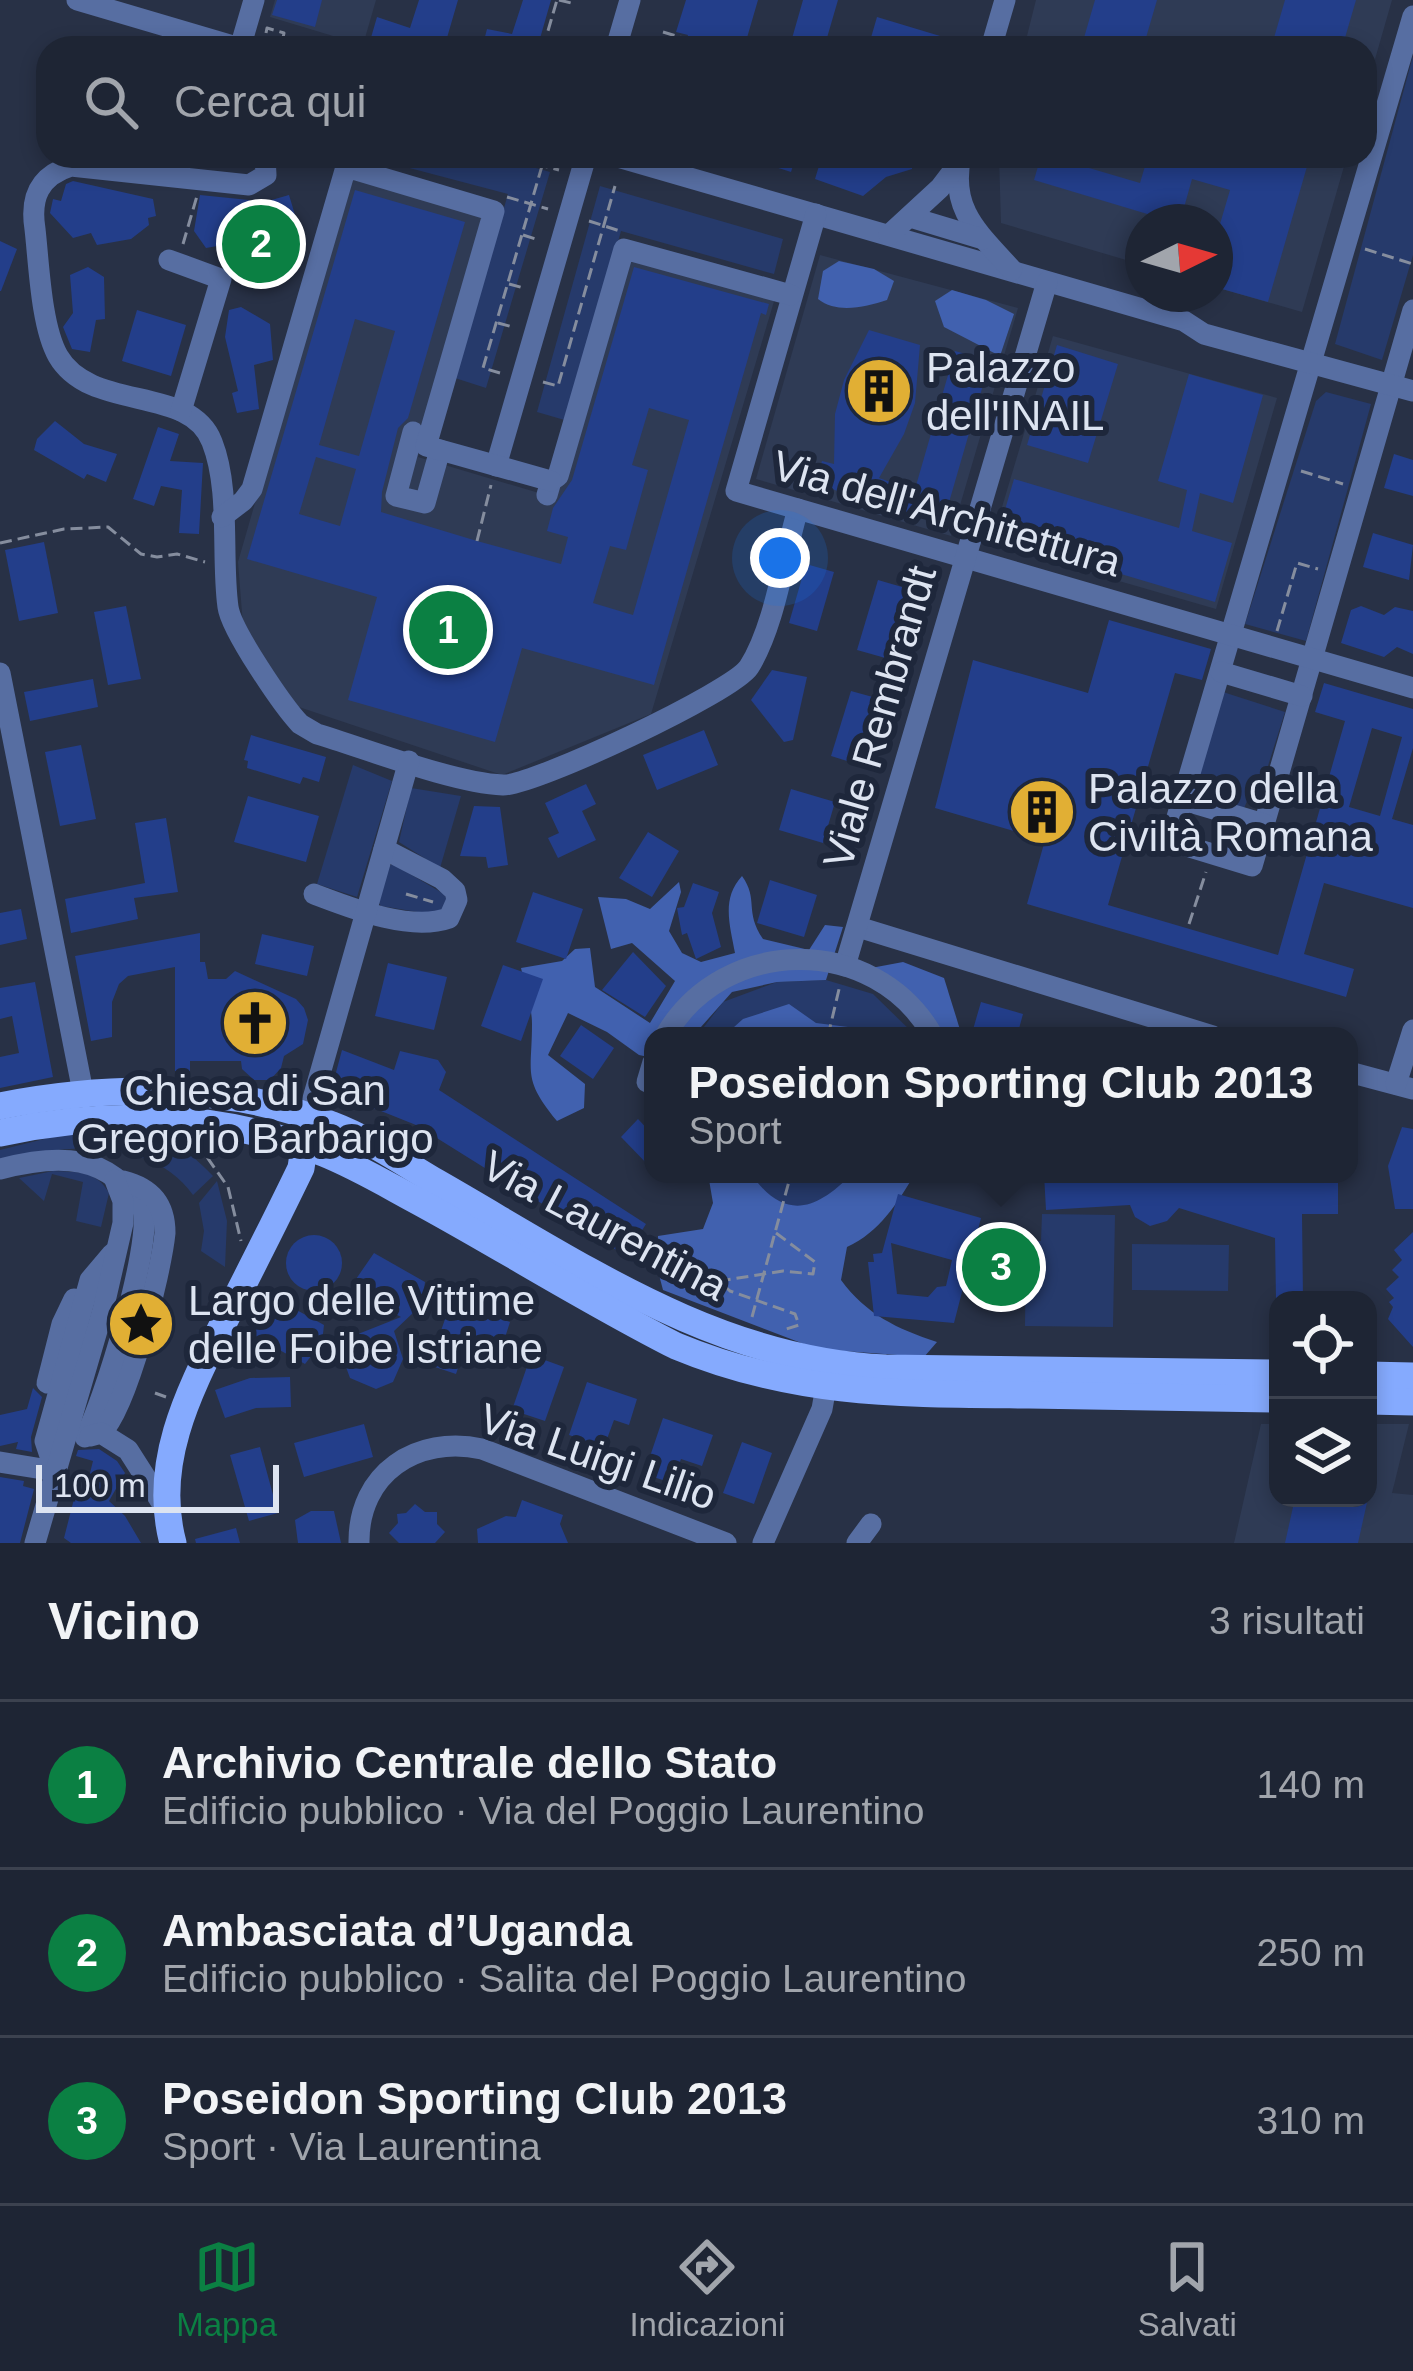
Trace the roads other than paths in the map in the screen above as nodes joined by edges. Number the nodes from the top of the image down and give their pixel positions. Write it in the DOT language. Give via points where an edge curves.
graph roads {
  1 [pos="77,0"];
  2 [pos="254,0"];
  3 [pos="630,0"];
  4 [pos="1004,0"];
  5 [pos="1413,16"];
  6 [pos="199,36"];
  7 [pos="244,36"];
  8 [pos="620,36"];
  9 [pos="994,36"];
  10 [pos="1377,137"];
  11 [pos="66,168"];
  12 [pos="90,168"];
  13 [pos="266,168"];
  14 [pos="346,168"];
  15 [pos="349,168"];
  16 [pos="583,168"];
  17 [pos="656,168"];
  18 [pos="952,168"];
  19 [pos="960,168"];
  20 [pos="1368,168"];
  21 [pos="816,214"];
  22 [pos="910,217"];
  23 [pos="889,236"];
  24 [pos="984,239"];
  25 [pos="169,260"];
  26 [pos="1012,271"];
  27 [pos="1047,282"];
  28 [pos="791,295"];
  29 [pos="1413,310"];
  30 [pos="1312,365"];
  31 [pos="1390,386"];
  32 [pos="1413,392"];
  33 [pos="181,411"];
  34 [pos="426,443"];
  35 [pos="494,473"];
  36 [pos="798,509"];
  37 [pos="222,517"];
  38 [pos="966,559"];
  39 [pos="1232,637"];
  40 [pos="1312,659"];
  41 [pos="1221,672"];
  42 [pos="0,673"];
  43 [pos="1413,688"];
  44 [pos="1303,696"];
  45 [pos="409,761"];
  46 [pos="1183,800"];
  47 [pos="1264,824"];
  48 [pos="384,849"];
  49 [pos="314,894"];
  50 [pos="366,910"];
  51 [pos="858,927"];
  52 [pos="845,966"];
  53 [pos="672,1027"];
  54 [pos="927,1027"];
  55 [pos="1184,1027"];
  56 [pos="1413,1030"];
  57 [pos="1358,1074"];
  58 [pos="1405,1087"];
  59 [pos="83,1092"];
  60 [pos="0,1106"];
  61 [pos="308,1117"];
  62 [pos="0,1133"];
  63 [pos="305,1147"];
  64 [pos="0,1169"];
  65 [pos="115,1179"];
  66 [pos="116,1249"];
  67 [pos="1269,1373"];
  68 [pos="828,1375"];
  69 [pos="1377,1375"];
  70 [pos="1413,1376"];
  71 [pos="1269,1399"];
  72 [pos="1377,1401"];
  73 [pos="1412,1403"];
  74 [pos="93,1435"];
  75 [pos="0,1462"];
  76 [pos="56,1471"];
  77 [pos="167,1529"];
  78 [pos="32,1541"];
  79 [pos="359,1543"];
  80 [pos="726,1543"];
  81 [pos="764,1543"];
  1 -- 6 [label="street"];
  2 -- 7 [label="street"];
  3 -- 8 [label="street"];
  4 -- 9 [label="street"];
  5 -- 10 [label="street"];
  11 -- 33 [label="street" via="49,175 32,212 50,337 61,361 92,386"];
  12 -- 13 [label="street" via="249,185"];
  14 -- 37 [label="street" via="252,489"];
  15 -- 34 [label="street" via="494,212"];
  16 -- 35 [label="street"];
  17 -- 21 [label="street"];
  18 -- 22 [label="street"];
  19 -- 24 [label="street" via="960,203"];
  20 -- 30 [label="street"];
  21 -- 23 [label="street"];
  21 -- 28 [label="street, Via dell'Architettura"];
  22 -- 23 [label="street"];
  22 -- 24 [label="street"];
  23 -- 26 [label="street"];
  24 -- 26 [label="street"];
  25 -- 33 [label="street" via="221,279"];
  26 -- 27 [label="street"];
  27 -- 30 [label="street"];
  27 -- 38 [label="street, Viale Rembrandt"];
  28 -- 35 [label="street" via="624,249 558,476 549,488"];
  28 -- 36 [label="street, Via dell'Architettura" via="736,491"];
  29 -- 31 [label="street"];
  30 -- 31 [label="street"];
  30 -- 39 [label="street"];
  31 -- 32 [label="street"];
  31 -- 40 [label="street"];
  33 -- 37 [label="street" via="214,446"];
  34 -- 34 [label="street" via="425,503 396,496"];
  34 -- 35 [label="street"];
  36 -- 38 [label="street, Via dell'Architettura"];
  36 -- 45 [label="street" via="765,627 747,670 731,685 515,784"];
  37 -- 45 [label="street" via="229,614 291,715 317,734"];
  38 -- 39 [label="street, Via dell'Architettura"];
  38 -- 51 [label="street, Viale Rembrandt"];
  39 -- 40 [label="street, Via dell'Architettura"];
  39 -- 41 [label="street"];
  40 -- 43 [label="street, Via dell'Architettura"];
  40 -- 44 [label="street"];
  41 -- 44 [label="street"];
  41 -- 46 [label="street"];
  42 -- 59 [label="street"];
  44 -- 47 [label="street"];
  45 -- 48 [label="street"];
  46 -- 47 [label="street"];
  46 -- 47 [label="street" via="1170,841 1252,866"];
  48 -- 50 [label="street"];
  48 -- 50 [label="street" via="449,885 457,900 449,918 431,923"];
  49 -- 50 [label="street"];
  50 -- 61 [label="street"];
  51 -- 52 [label="street, Viale Rembrandt"];
  51 -- 55 [label="street"];
  52 -- 53 [label="street" via="795,958 745,967 697,997"];
  52 -- 54 [label="street" via="893,991"];
  56 -- 58 [label="street"];
  57 -- 58 [label="street"];
  59 -- 60 [label="main road, Via Laurentina"];
  59 -- 61 [label="main road, Via Laurentina" via="205,1095"];
  61 -- 63 [label="main road"];
  61 -- 68 [label="main road, Via Laurentina" via="640,1299"];
  62 -- 63 [label="main road, Via Laurentina" via="148,1117"];
  63 -- 68 [label="main road, Via Laurentina" via="371,1175 676,1346 727,1365"];
  63 -- 77 [label="main road" via="184,1405 167,1471"];
  64 -- 65 [label="street" via="64,1157"];
  65 -- 66 [label="street" via="124,1208"];
  65 -- 74 [label="street" via="154,1196 165,1233 115,1417"];
  66 -- 76 [label="street"];
  66 -- 76 [label="street" via="90,1280 45,1441"];
  67 -- 68 [label="main road, Via Laurentina" via="886,1368"];
  68 -- 71 [label="main road, Via Laurentina" via="877,1394"];
  68 -- 81 [label="street" via="820,1415"];
  69 -- 70 [label="main road"];
  72 -- 73 [label="main road"];
  74 -- 76 [label="street"];
  74 -- 77 [label="street" via="128,1450"];
  75 -- 76 [label="street"];
  76 -- 78 [label="street"];
  79 -- 80 [label="street, Via Luigi Lilio" via="364,1506 385,1472 422,1449 455,1445 565,1478"];
}
